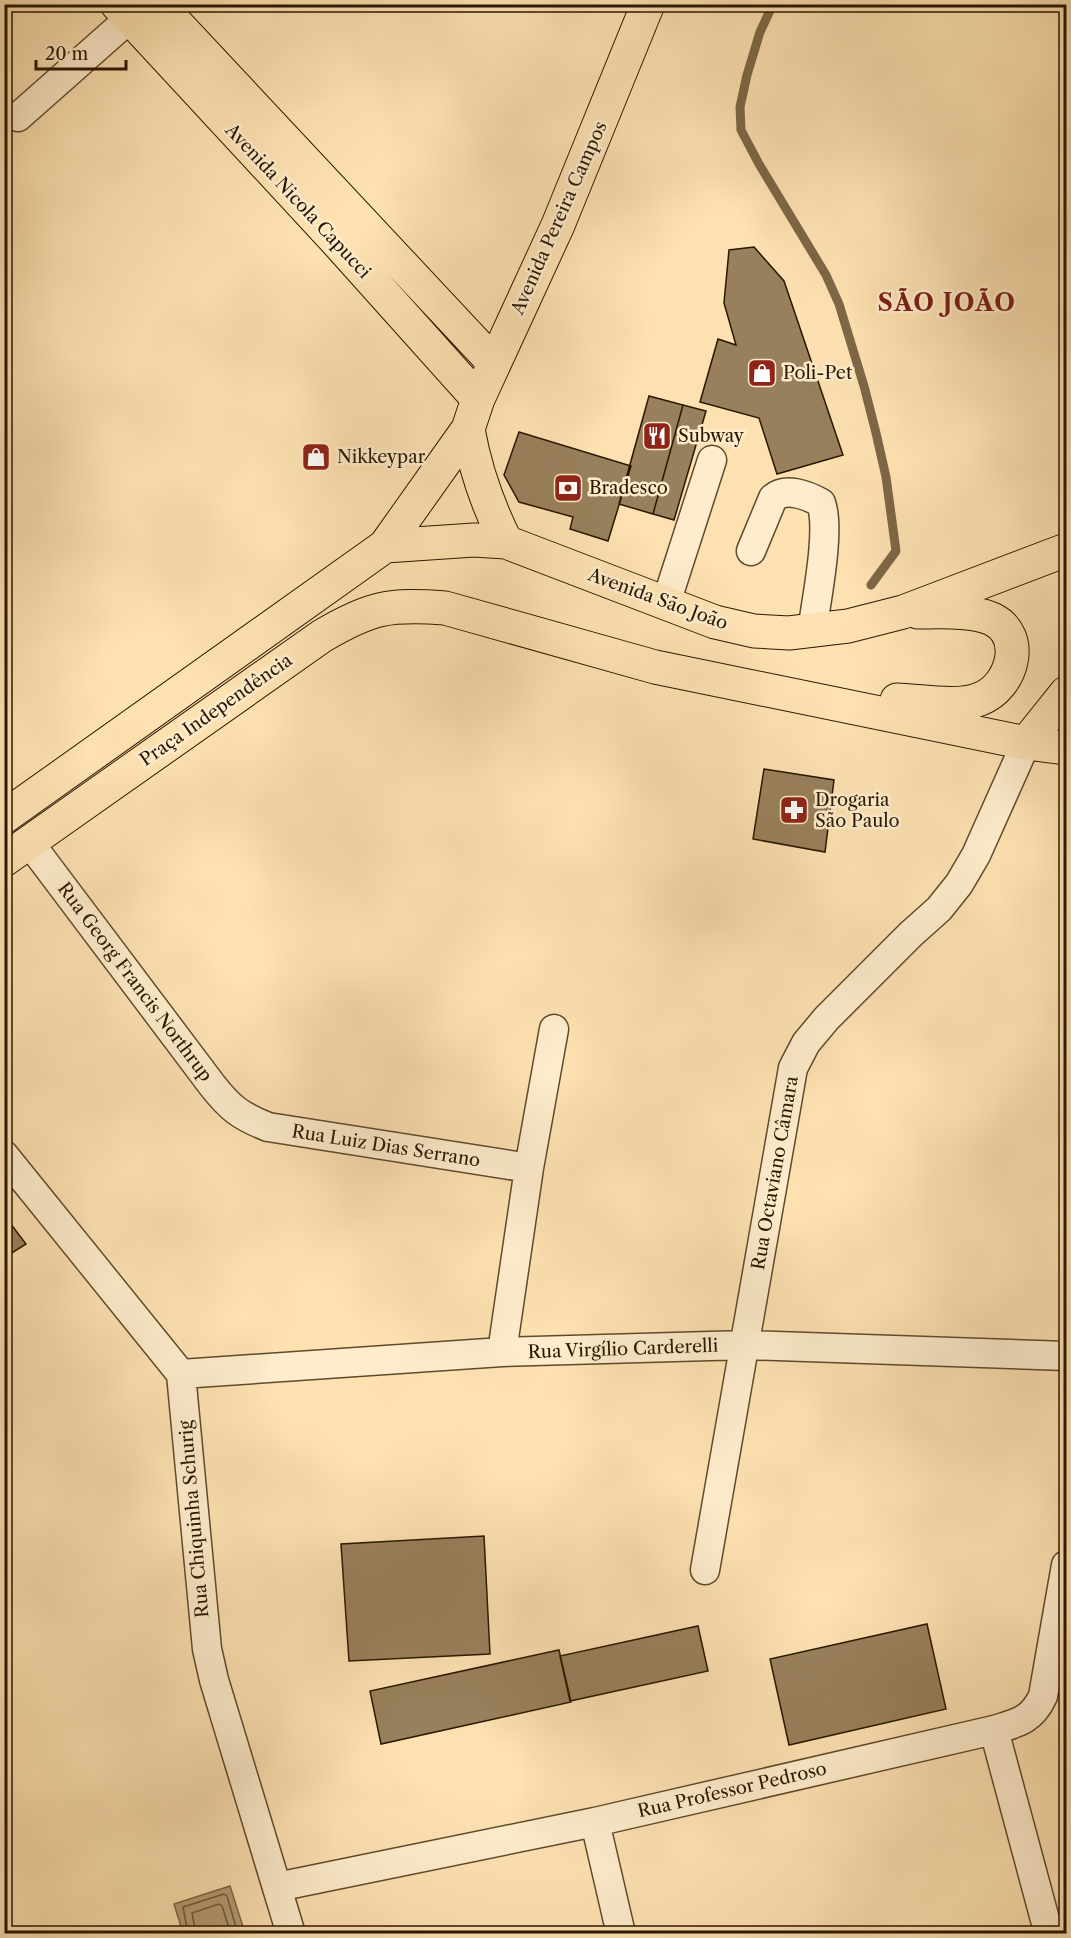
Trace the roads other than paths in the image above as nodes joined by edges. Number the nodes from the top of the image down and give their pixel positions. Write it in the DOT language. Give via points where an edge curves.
graph roads {
  1 [pos="648,4"];
  2 [pos="135,9"];
  3 [pos="177,47"];
  4 [pos="18,117"];
  5 [pos="363,222"];
  6 [pos="340,245"];
  7 [pos="494,363"];
  8 [pos="473,414"];
  9 [pos="712,460"];
  10 [pos="507,542"];
  11 [pos="386,546"];
  12 [pos="1066,550"];
  13 [pos="751,551"];
  14 [pos="666,603"];
  15 [pos="903,612"];
  16 [pos="812,632"];
  17 [pos="1066,693"];
  18 [pos="796,696"];
  19 [pos="1026,743"];
  20 [pos="1066,748"];
  21 [pos="4,817"];
  22 [pos="17,851"];
  23 [pos="554,1029"];
  24 [pos="245,1118"];
  25 [pos="4,1155"];
  26 [pos="529,1168"];
  27 [pos="745,1345"];
  28 [pos="502,1352"];
  29 [pos="1066,1356"];
  30 [pos="181,1374"];
  31 [pos="1066,1564"];
  32 [pos="705,1570"];
  33 [pos="994,1730"];
  34 [pos="595,1822"];
  35 [pos="277,1887"];
  36 [pos="1047,1927"];
  37 [pos="291,1934"];
  38 [pos="621,1934"];
  1 -- 7 [label="main road, Avenida Pereira Campos" via="563,214"];
  2 -- 3 [label="main road, Avenida Nicola Capucci"];
  2 -- 4 [label="street"];
  3 -- 5 [label="main road, Avenida Nicola Capucci"];
  3 -- 6 [label="main road, Avenida Nicola Capucci"];
  5 -- 6 [label="main road"];
  5 -- 7 [label="main road, Avenida Nicola Capucci"];
  6 -- 8 [label="main road, Avenida Nicola Capucci"];
  7 -- 8 [label="main road, Avenida Pereira Campos"];
  8 -- 10 [label="main road" via="478,474"];
  8 -- 11 [label="main road, Avenida Pereira Campos"];
  9 -- 14 [label="street"];
  10 -- 11 [label="main road, Avenida São João" via="474,540"];
  10 -- 14 [label="main road, Avenida São João"];
  11 -- 21 [label="main road, Praça Independência"];
  12 -- 15 [label="main road, Avenida São João"];
  13 -- 16 [label="street" via="778,494 811,497 820,503 824,513 821,568"];
  14 -- 16 [label="main road, Avenida São João" via="715,622 754,631"];
  15 -- 16 [label="main road, Avenida São João"];
  15 -- 18 [label="main road" via="961,613 990,618 1005,627 1012,642 1012,663 1005,680 980,700 957,703"];
  17 -- 19 [label="main road"];
  18 -- 19 [label="main road"];
  18 -- 22 [label="main road, Praça Independência" via="655,667 445,608 379,608 322,636"];
  19 -- 20 [label="main road"];
  19 -- 27 [label="street, Rua Octaviano Câmara" via="959,884 939,909 826,1018 793,1068"];
  22 -- 24 [label="street, Rua Georg Francis Northrup" via="227,1103"];
  23 -- 26 [label="street"];
  24 -- 26 [label="street, Rua Luiz Dias Serrano" via="277,1129"];
  25 -- 30 [label="street"];
  26 -- 28 [label="street"];
  27 -- 28 [label="street, Rua Virgílio Carderelli"];
  27 -- 29 [label="street, Rua Virgílio Carderelli"];
  27 -- 32 [label="street, Rua Octaviano Câmara"];
  28 -- 30 [label="street, Rua Virgílio Carderelli"];
  30 -- 35 [label="street, Rua Chiquinha Schurig" via="207,1649"];
  31 -- 33 [label="street, Rua Professor Pedroso" via="1038,1708 1023,1721"];
  33 -- 34 [label="street, Rua Professor Pedroso"];
  33 -- 36 [label="street"];
  34 -- 35 [label="street, Rua Professor Pedroso"];
  34 -- 38 [label="street"];
  35 -- 37 [label="street, Rua Chiquinha Schurig"];
}
